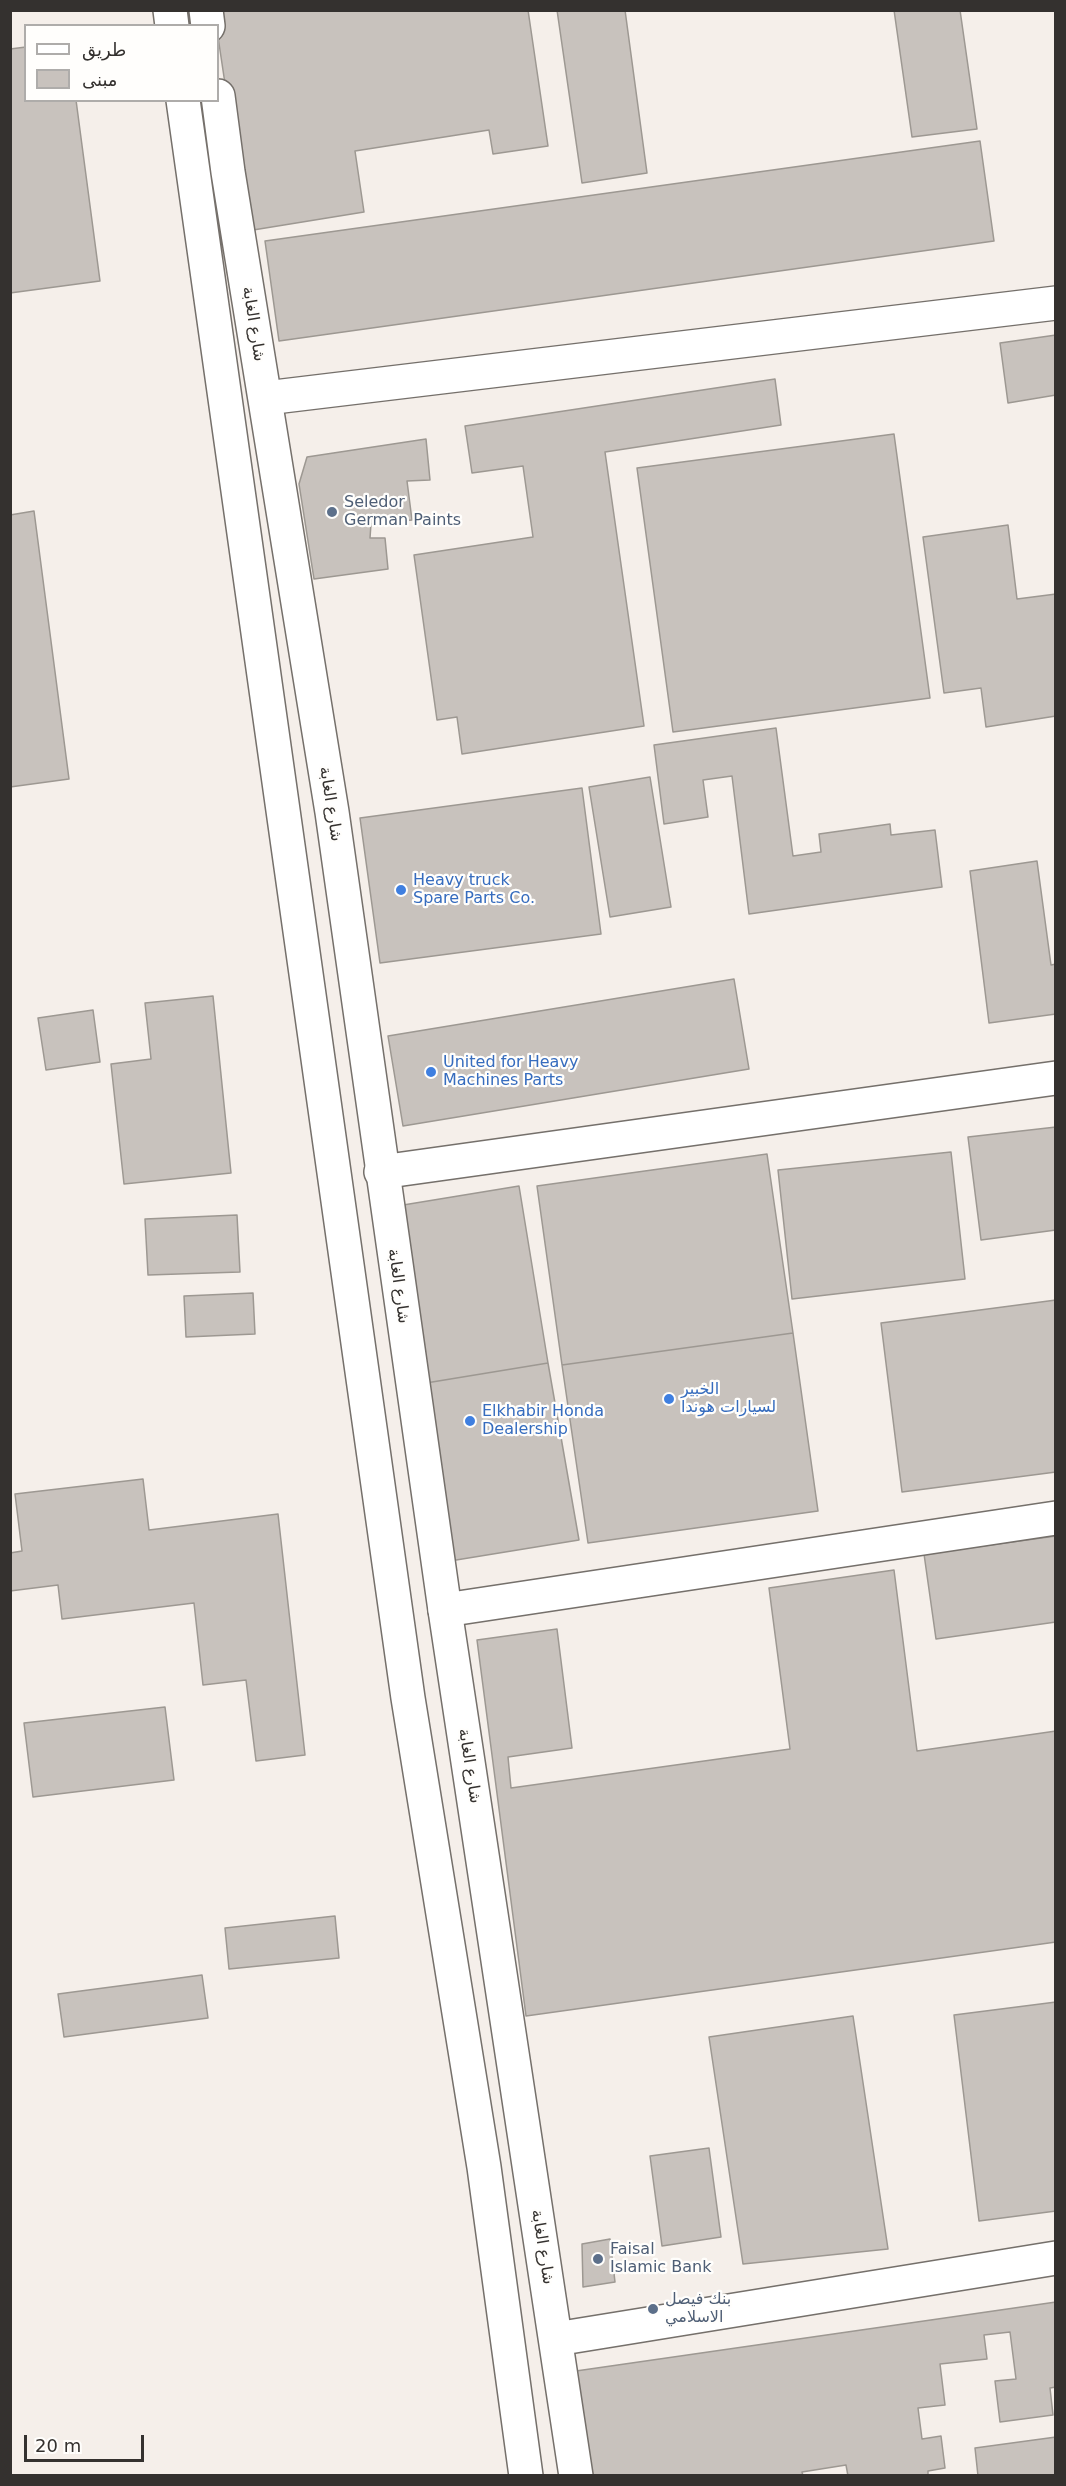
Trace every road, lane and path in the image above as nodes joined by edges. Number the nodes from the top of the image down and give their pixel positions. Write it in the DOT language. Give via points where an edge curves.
graph roads {
  1 [pos="183,102"];
  2 [pos="219,102"];
  3 [pos="1056,303"];
  4 [pos="266,398"];
  5 [pos="1056,1078"];
  6 [pos="381,1172"];
  7 [pos="1056,1518"];
  8 [pos="445,1610"];
  9 [pos="1056,2258"];
  10 [pos="556,2339"];
  11 [pos="526,2475"];
  12 [pos="576,2475"];
  1 -- 11 [label="main road" via="408,1698 484,2167"];
  2 -- 4 [label="main road, شارع الغابة"];
  3 -- 4 [label="main road"];
  4 -- 6 [label="main road, شارع الغابة" via="332,812"];
  5 -- 6 [label="main road"];
  6 -- 8 [label="main road, شارع الغابة"];
  7 -- 8 [label="main road"];
  8 -- 10 [label="main road, شارع الغابة"];
  9 -- 10 [label="main road"];
  10 -- 12 [label="main road, شارع الغابة"];
}
